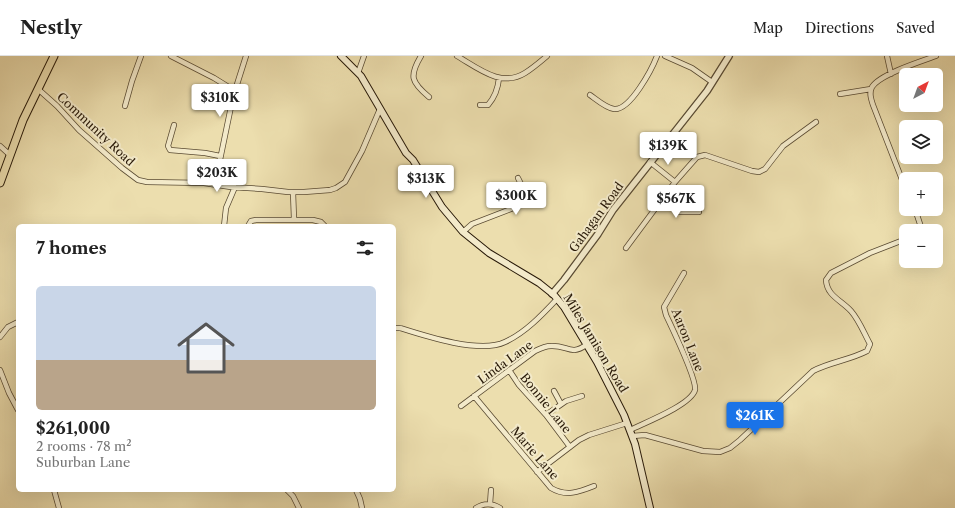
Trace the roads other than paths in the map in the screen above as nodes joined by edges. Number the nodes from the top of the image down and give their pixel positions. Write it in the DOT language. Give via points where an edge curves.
graph roads {
  1 [pos="54,56"];
  2 [pos="142,56"];
  3 [pos="171,56"];
  4 [pos="246,56"];
  5 [pos="340,56"];
  6 [pos="364,56"];
  7 [pos="421,56"];
  8 [pos="457,56"];
  9 [pos="547,56"];
  10 [pos="657,56"];
  11 [pos="665,56"];
  12 [pos="729,56"];
  13 [pos="887,56"];
  14 [pos="936,56"];
  15 [pos="358,73"];
  16 [pos="891,74"];
  17 [pos="499,78"];
  18 [pos="712,82"];
  19 [pos="38,89"];
  20 [pos="872,90"];
  21 [pos="235,91"];
  22 [pos="840,94"];
  23 [pos="590,95"];
  24 [pos="429,97"];
  25 [pos="480,105"];
  26 [pos="125,106"];
  27 [pos="380,109"];
  28 [pos="816,122"];
  29 [pos="174,125"];
  30 [pos="0,146"];
  31 [pos="10,155"];
  32 [pos="220,156"];
  33 [pos="650,162"];
  34 [pos="899,172"];
  35 [pos="518,178"];
  36 [pos="675,182"];
  37 [pos="0,184"];
  38 [pos="215,184"];
  39 [pos="235,187"];
  40 [pos="293,192"];
  41 [pos="663,199"];
  42 [pos="699,212"];
  43 [pos="294,219"];
  44 [pos="224,224"];
  45 [pos="250,224"];
  46 [pos="322,224"];
  47 [pos="463,232"];
  48 [pos="899,242"];
  49 [pos="626,248"];
  50 [pos="684,273"];
  51 [pos="552,294"];
  52 [pos="557,299"];
  53 [pos="16,323"];
  54 [pos="396,328"];
  55 [pos="0,337"];
  56 [pos="586,345"];
  57 [pos="0,370"];
  58 [pos="509,370"];
  59 [pos="554,391"];
  60 [pos="474,396"];
  61 [pos="582,396"];
  62 [pos="561,404"];
  63 [pos="16,406"];
  64 [pos="461,406"];
  65 [pos="546,415"];
  66 [pos="627,423"];
  67 [pos="630,430"];
  68 [pos="632,436"];
  69 [pos="570,447"];
  70 [pos="537,472"];
  71 [pos="594,486"];
  72 [pos="491,490"];
  73 [pos="55,492"];
  74 [pos="289,492"];
  75 [pos="357,492"];
  76 [pos="490,504"];
  77 [pos="59,508"];
  78 [pos="299,508"];
  79 [pos="362,508"];
  80 [pos="476,508"];
  81 [pos="500,508"];
  82 [pos="650,508"];
  1 -- 19 [label="main road"];
  2 -- 26 [label="street"];
  3 -- 21 [label="street"];
  4 -- 21 [label="street"];
  5 -- 15 [label="main road, Miles Jamison Road"];
  6 -- 15 [label="street"];
  7 -- 24 [label="street" via="414,69 413,80"];
  8 -- 17 [label="street"];
  9 -- 17 [label="street" via="522,75"];
  10 -- 23 [label="street" via="644,81 623,108 611,108"];
  11 -- 18 [label="street"];
  12 -- 18 [label="street, Gahagan Road"];
  13 -- 16 [label="street"];
  14 -- 16 [label="street"];
  15 -- 27 [label="main road, Miles Jamison Road"];
  16 -- 20 [label="street" via="877,82"];
  17 -- 25 [label="street" via="496,95 488,105"];
  18 -- 33 [label="street, Gahagan Road"];
  19 -- 31 [label="main road"];
  19 -- 38 [label="street, Community Road" via="79,130 138,180"];
  20 -- 22 [label="street"];
  20 -- 34 [label="street" via="870,94 873,105"];
  21 -- 32 [label="street"];
  27 -- 40 [label="street, Community Road" via="345,182 333,189"];
  27 -- 47 [label="main road, Miles Jamison Road" via="442,207"];
  28 -- 36 [label="street" via="788,142 762,171 752,171 702,155 694,158"];
  29 -- 32 [label="street" via="168,146 170,150"];
  30 -- 31 [label="street"];
  31 -- 37 [label="main road"];
  32 -- 38 [label="street"];
  33 -- 36 [label="street"];
  33 -- 51 [label="street, Gahagan Road"];
  35 -- 47 [label="street" via="526,192 522,202 511,210 469,225"];
  36 -- 41 [label="street"];
  38 -- 39 [label="street, Community Road"];
  39 -- 40 [label="street, Community Road"];
  39 -- 44 [label="street" via="226,208"];
  40 -- 43 [label="street"];
  41 -- 42 [label="street" via="679,212"];
  41 -- 49 [label="street"];
  43 -- 45 [label="street" via="256,220"];
  43 -- 46 [label="street" via="316,220"];
  47 -- 51 [label="main road, Miles Jamison Road" via="489,253 539,283"];
  48 -- 68 [label="street" via="831,273 826,280 829,292 851,311 870,344 867,351 814,371 740,440 723,451 703,451 644,435"];
  50 -- 67 [label="street, Aaron Lane" via="664,307 693,378 695,389 691,398 670,412"];
  51 -- 52 [label="main road, Miles Jamison Road"];
  52 -- 54 [label="street" via="521,332 494,346 448,342"];
  52 -- 56 [label="main road, Miles Jamison Road"];
  53 -- 55 [label="street" via="8,327"];
  56 -- 58 [label="street, Linda Lane" via="575,350 555,346 543,347"];
  56 -- 66 [label="main road, Miles Jamison Road"];
  57 -- 63 [label="street"];
  58 -- 60 [label="street, Linda Lane"];
  58 -- 65 [label="street, Bonnie Lane" via="526,394"];
  59 -- 62 [label="street"];
  60 -- 64 [label="street, Linda Lane"];
  60 -- 70 [label="street, Marie Lane"];
  61 -- 62 [label="street"];
  62 -- 65 [label="street"];
  65 -- 69 [label="street, Bonnie Lane"];
  66 -- 67 [label="main road, Miles Jamison Road"];
  66 -- 69 [label="street" via="589,435"];
  67 -- 68 [label="main road, Miles Jamison Road"];
  68 -- 82 [label="main road, Miles Jamison Road"];
  69 -- 70 [label="street"];
  70 -- 71 [label="street, Marie Lane" via="551,488 562,493 576,493"];
  72 -- 76 [label="street"];
  73 -- 77 [label="street"];
  74 -- 78 [label="street"];
  75 -- 79 [label="street"];
  76 -- 80 [label="street"];
  76 -- 81 [label="street"];
}
